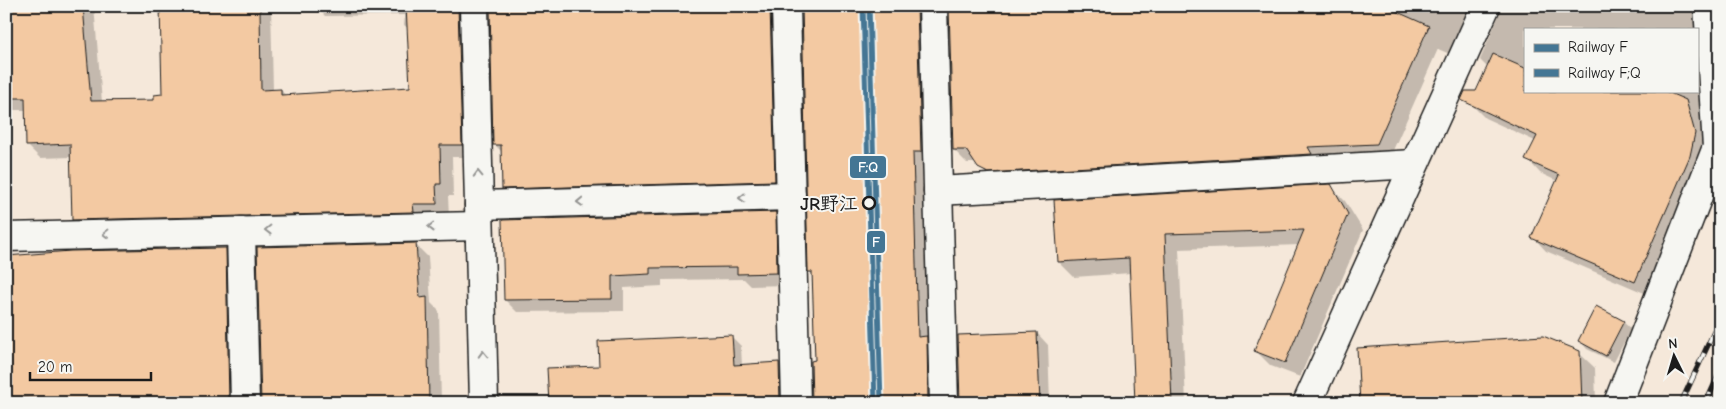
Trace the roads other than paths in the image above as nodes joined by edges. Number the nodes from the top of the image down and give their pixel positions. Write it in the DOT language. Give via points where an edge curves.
graph roads {
  1 [pos="474,6"];
  2 [pos="786,6"];
  3 [pos="933,6"];
  4 [pos="1486,6"];
  5 [pos="1708,6"];
  6 [pos="1414,164"];
  7 [pos="938,191"];
  8 [pos="791,196"];
  9 [pos="479,215"];
  10 [pos="241,231"];
  11 [pos="6,237"];
  12 [pos="245,403"];
  13 [pos="484,403"];
  14 [pos="796,403"];
  15 [pos="944,403"];
  16 [pos="1306,403"];
  17 [pos="1618,403"];
  9 -- 1 [label="street, one-way"];
  2 -- 8 [label="street"];
  3 -- 7 [label="street"];
  4 -- 6 [label="street"];
  5 -- 17 [label="street" via="1717,147"];
  6 -- 7 [label="street"];
  6 -- 16 [label="street"];
  7 -- 15 [label="street"];
  8 -- 9 [label="street, one-way"];
  8 -- 14 [label="street"];
  9 -- 10 [label="street, one-way"];
  13 -- 9 [label="street, one-way"];
  10 -- 11 [label="street, one-way"];
  10 -- 12 [label="street"];
}
